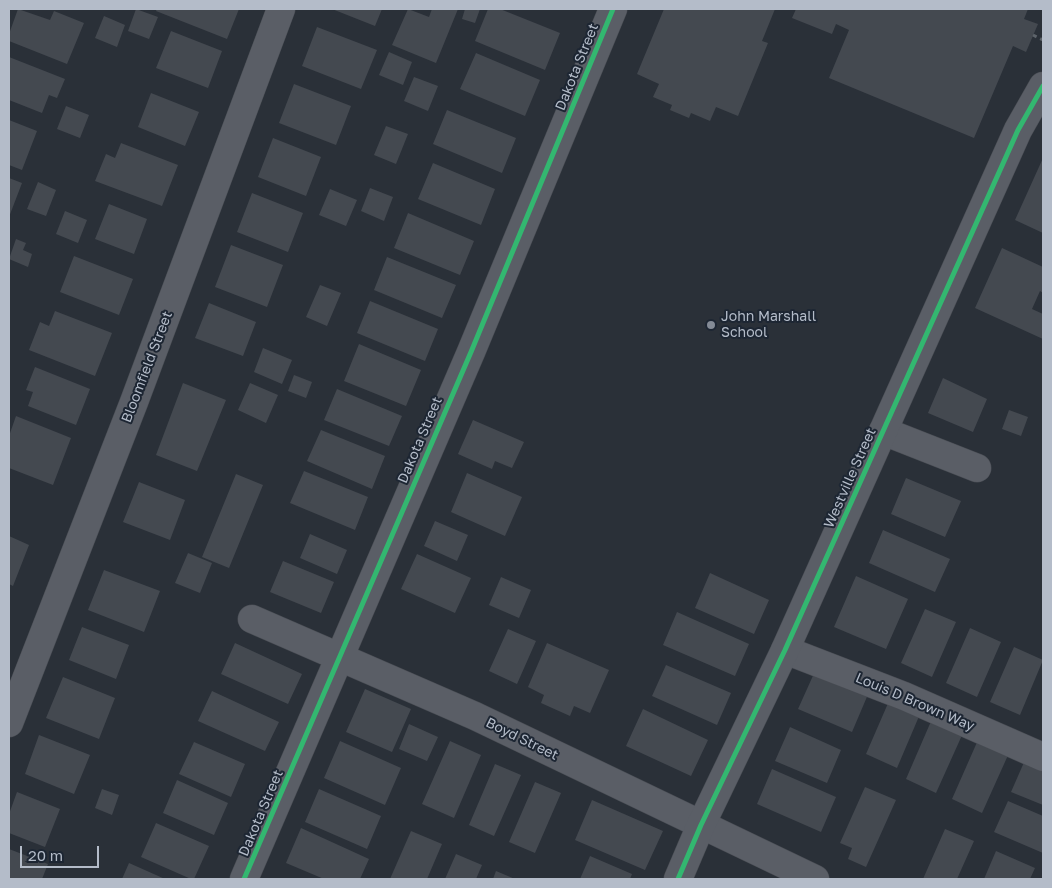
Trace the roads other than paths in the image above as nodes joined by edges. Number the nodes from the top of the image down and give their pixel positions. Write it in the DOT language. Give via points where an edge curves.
graph roads {
  1 [pos="281,9"];
  2 [pos="613,9"];
  3 [pos="1043,86"];
  4 [pos="883,431"];
  5 [pos="977,468"];
  6 [pos="252,619"];
  7 [pos="785,650"];
  8 [pos="340,658"];
  9 [pos="9,723"];
  10 [pos="1043,758"];
  11 [pos="701,825"];
  12 [pos="244,879"];
  13 [pos="678,879"];
  14 [pos="815,879"];
  1 -- 9 [label="street, Bloomfield Street"];
  2 -- 8 [label="street, Dakota Street"];
  3 -- 4 [label="street, Westville Street" via="1018,130"];
  4 -- 5 [label="street"];
  4 -- 7 [label="street, Westville Street"];
  6 -- 8 [label="street, Boyd Street"];
  7 -- 10 [label="street, Louis D Brown Way" via="904,696"];
  7 -- 11 [label="street, Westville Street"];
  8 -- 11 [label="street, Boyd Street" via="475,716"];
  8 -- 12 [label="street, Dakota Street"];
  11 -- 13 [label="street, Westville Street"];
  11 -- 14 [label="street, Boyd Street"];
}
